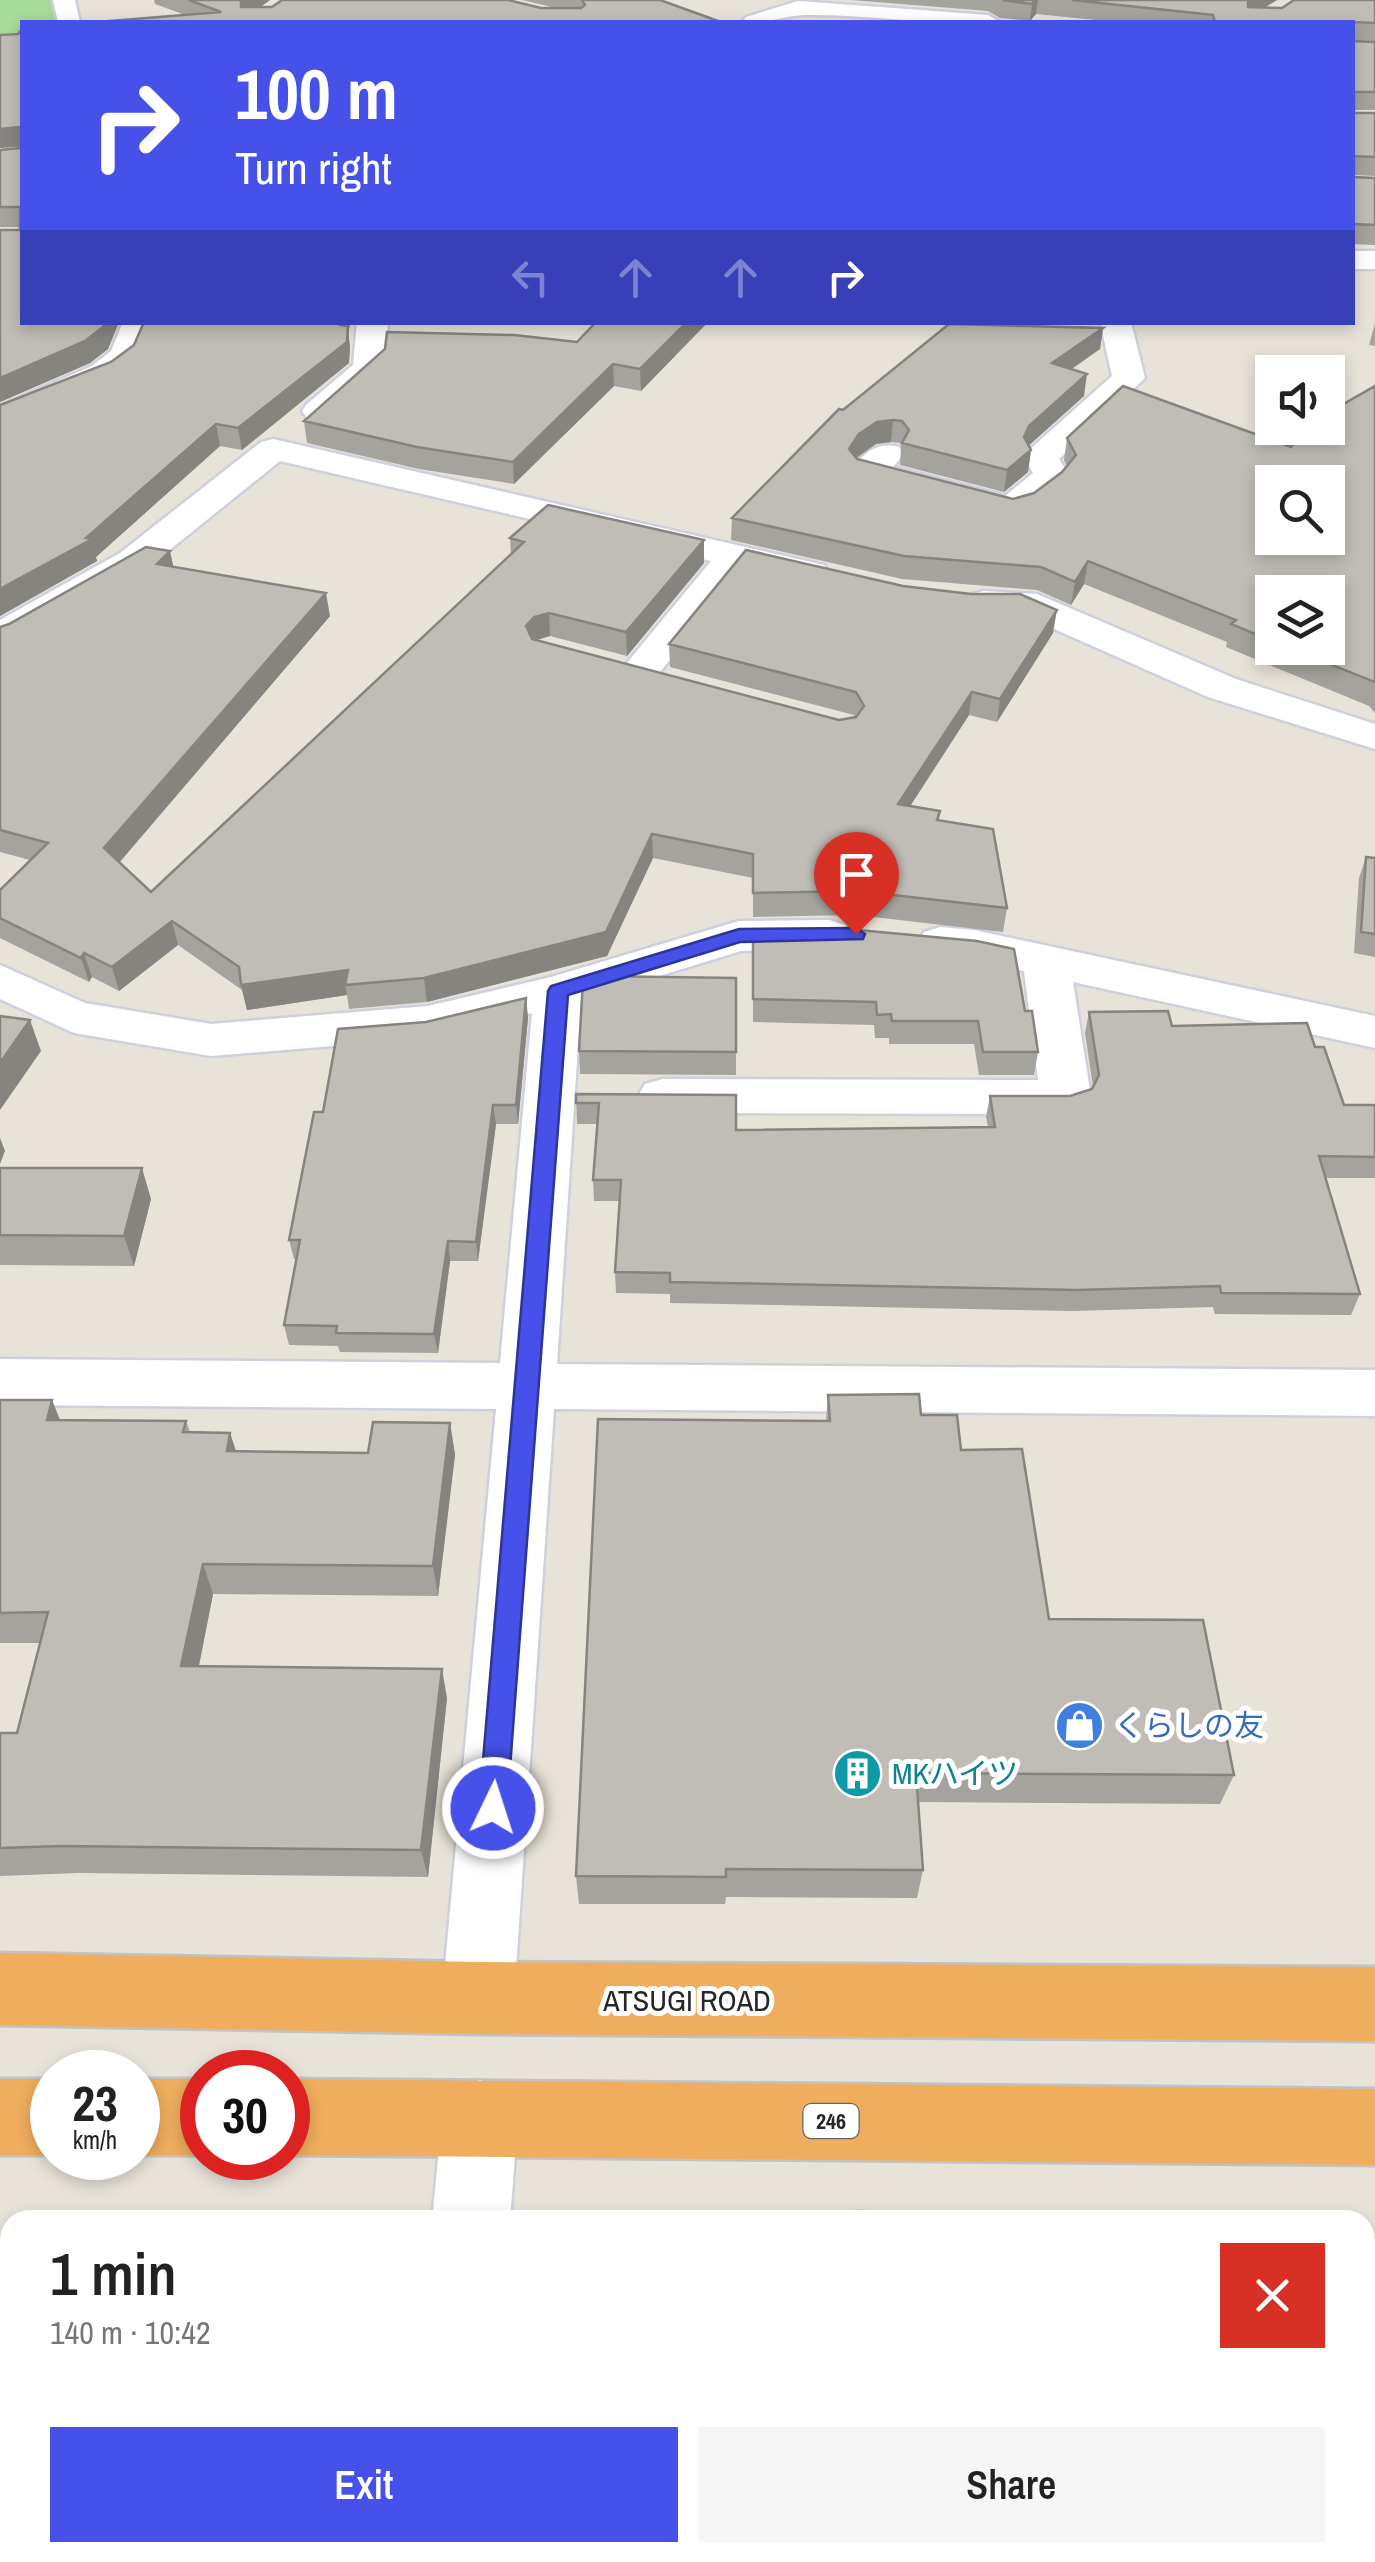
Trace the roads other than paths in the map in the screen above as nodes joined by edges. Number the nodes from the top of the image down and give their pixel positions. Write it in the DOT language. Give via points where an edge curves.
graph roads {
  1 [pos="764,0"];
  2 [pos="798,8"];
  3 [pos="865,12"];
  4 [pos="760,20"];
  5 [pos="963,20"];
  6 [pos="139,325"];
  7 [pos="373,325"];
  8 [pos="1117,325"];
  9 [pos="0,418"];
  10 [pos="273,449"];
  11 [pos="887,454"];
  12 [pos="735,556"];
  13 [pos="846,582"];
  14 [pos="952,600"];
  15 [pos="0,636"];
  16 [pos="638,675"];
  17 [pos="1375,737"];
  18 [pos="1046,960"];
  19 [pos="0,980"];
  20 [pos="558,991"];
  21 [pos="1375,1032"];
  22 [pos="583,1095"];
  23 [pos="0,1382"];
  24 [pos="526,1388"];
  25 [pos="1375,1393"];
  26 [pos="0,1989"];
  27 [pos="478,1998"];
  28 [pos="1375,2004"];
  29 [pos="0,2116"];
  30 [pos="30,2117"];
  31 [pos="310,2118"];
  32 [pos="480,2118"];
  33 [pos="1375,2126"];
  34 [pos="471,2210"];
  1 -- 2 [label="street"];
  2 -- 3 [label="street"];
  2 -- 4 [label="street"];
  3 -- 5 [label="street"];
  6 -- 9 [label="street" via="125,356 104,373"];
  7 -- 10 [label="street" via="370,368"];
  8 -- 11 [label="street" via="1130,378 1041,457 1052,475 1012,508 868,471"];
  10 -- 12 [label="street"];
  10 -- 15 [label="street" via="133,560"];
  12 -- 13 [label="street"];
  12 -- 16 [label="street"];
  14 -- 17 [label="street" via="1024,602 1222,688"];
  18 -- 20 [label="street" via="885,937 739,936"];
  18 -- 21 [label="street"];
  18 -- 22 [label="street" via="1066,1098"];
  19 -- 20 [label="street" via="74,1017 212,1040 428,1022"];
  20 -- 22 [label="street"];
  22 -- 24 [label="street"];
  23 -- 24 [label="street"];
  24 -- 25 [label="street"];
  24 -- 27 [label="street"];
  26 -- 27 [label="highway, ATSUGI ROAD"];
  27 -- 28 [label="highway, ATSUGI ROAD"];
  29 -- 30 [label="highway"];
  31 -- 32 [label="highway, 246"];
  32 -- 33 [label="highway, 246"];
  32 -- 34 [label="street"];
}
